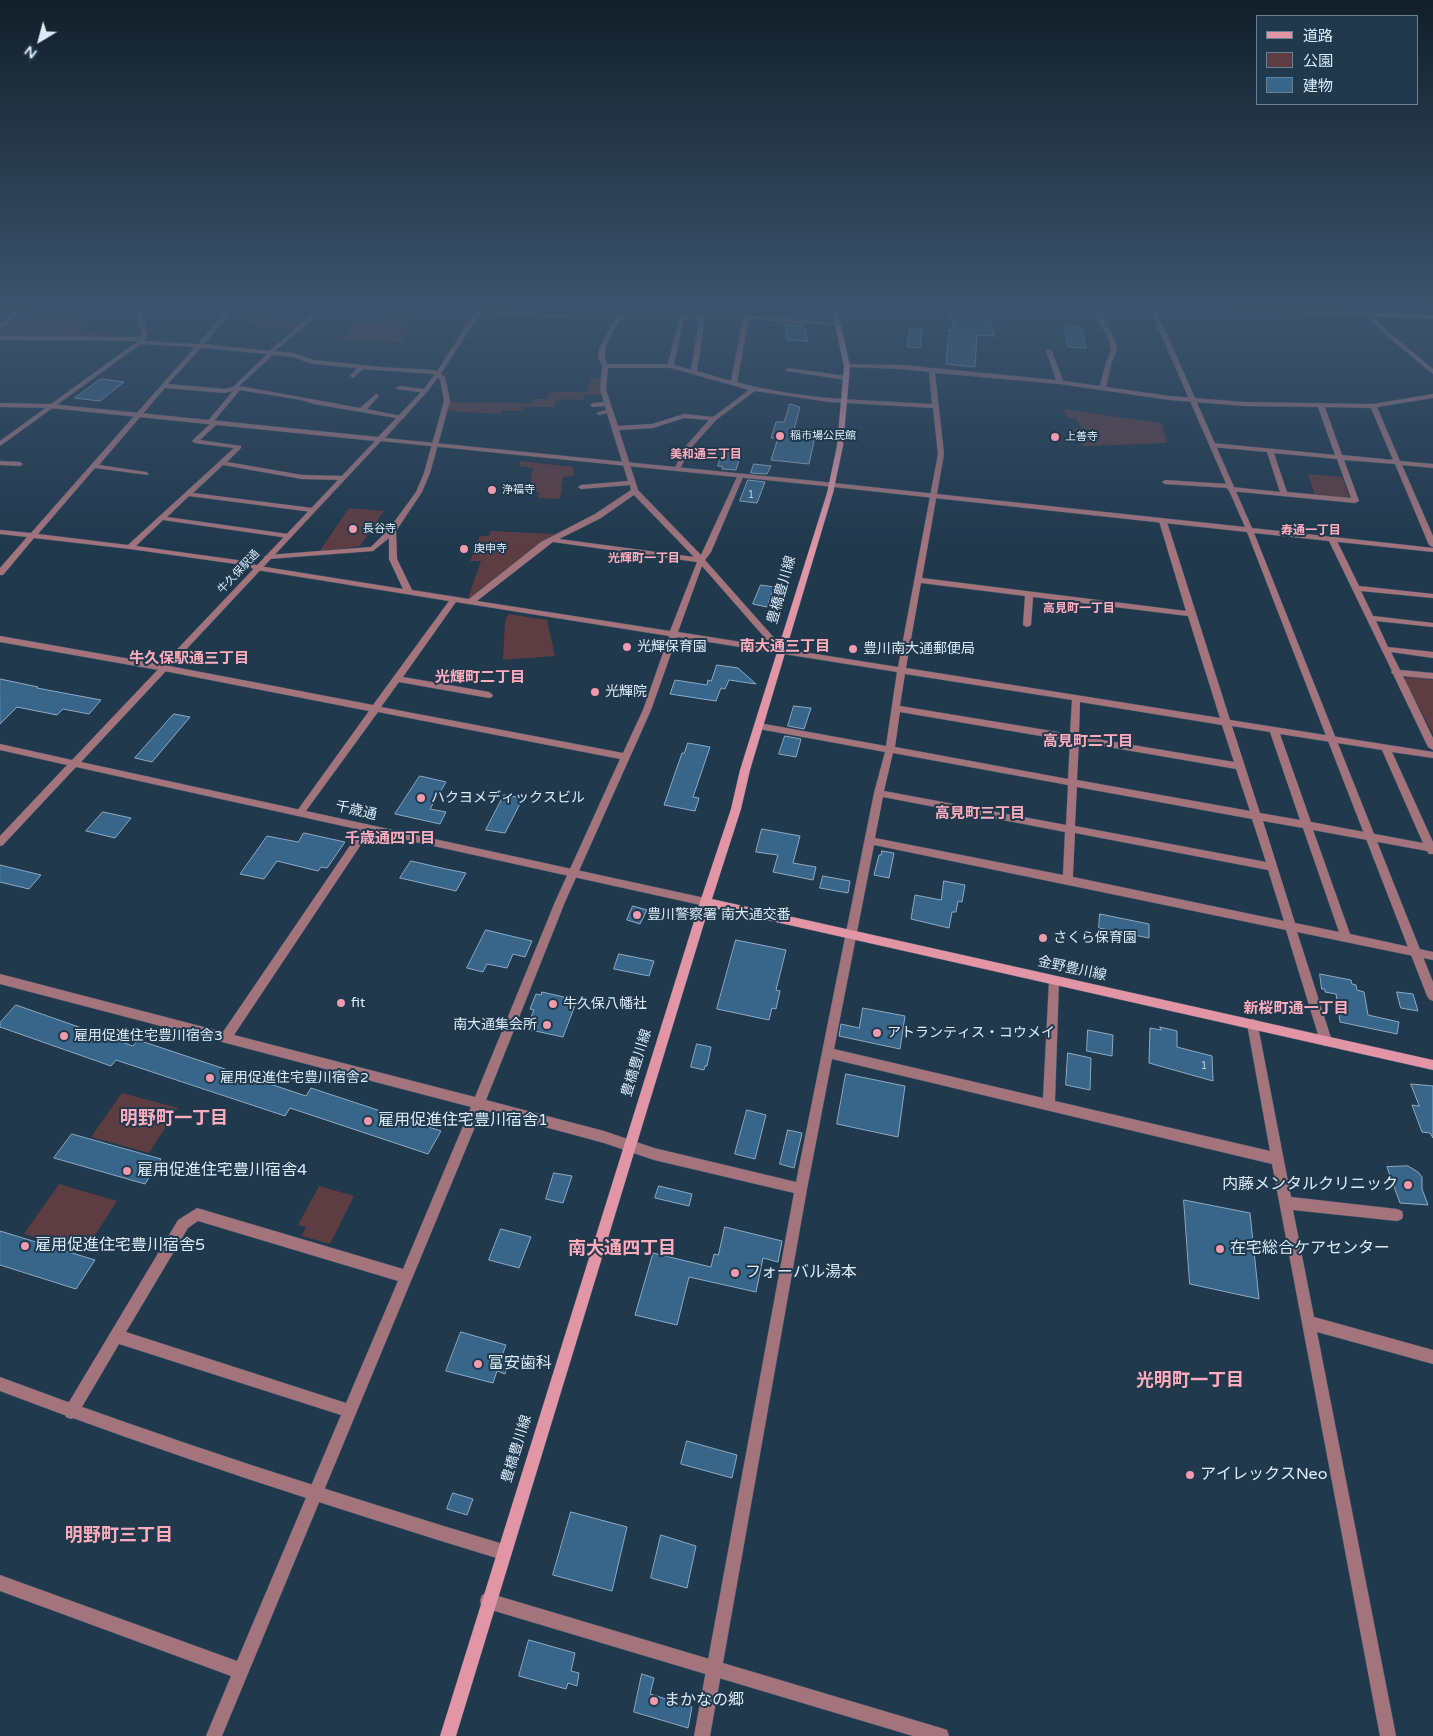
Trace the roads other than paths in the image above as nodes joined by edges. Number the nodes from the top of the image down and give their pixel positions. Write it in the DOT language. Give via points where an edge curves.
graph roads {
  1 [pos="75,388"];
  2 [pos="163,388"];
  3 [pos="189,388"];
  4 [pos="236,388"];
  5 [pos="399,388"];
  6 [pos="427,388"];
  7 [pos="445,388"];
  8 [pos="603,388"];
  9 [pos="751,388"];
  10 [pos="845,388"];
  11 [pos="934,388"];
  12 [pos="1103,388"];
  13 [pos="1189,388"];
  14 [pos="754,389"];
  15 [pos="425,391"];
  16 [pos="376,396"];
  17 [pos="1433,398"];
  18 [pos="844,401"];
  19 [pos="1195,401"];
  20 [pos="0,405"];
  21 [pos="593,405"];
  22 [pos="50,406"];
  23 [pos="936,406"];
  24 [pos="1321,406"];
  25 [pos="1373,406"];
  26 [pos="608,408"];
  27 [pos="362,410"];
  28 [pos="598,413"];
  29 [pos="139,416"];
  30 [pos="402,417"];
  31 [pos="714,419"];
  32 [pos="212,422"];
  33 [pos="615,428"];
  34 [pos="379,440"];
  35 [pos="0,444"];
  36 [pos="1212,445"];
  37 [pos="434,446"];
  38 [pos="1270,450"];
  39 [pos="1339,457"];
  40 [pos="1396,462"];
  41 [pos="0,463"];
  42 [pos="222,463"];
  43 [pos="20,464"];
  44 [pos="626,465"];
  45 [pos="94,466"];
  46 [pos="1433,466"];
  47 [pos="677,470"];
  48 [pos="146,474"];
  49 [pos="740,477"];
  50 [pos="343,478"];
  51 [pos="1165,482"];
  52 [pos="831,485"];
  53 [pos="581,487"];
  54 [pos="634,487"];
  55 [pos="1230,488"];
  56 [pos="188,494"];
  57 [pos="1284,494"];
  58 [pos="933,497"];
  59 [pos="312,510"];
  60 [pos="162,518"];
  61 [pos="1163,521"];
  62 [pos="1249,530"];
  63 [pos="392,531"];
  64 [pos="0,532"];
  65 [pos="32,536"];
  66 [pos="288,536"];
  67 [pos="1332,539"];
  68 [pos="550,540"];
  69 [pos="1433,546"];
  70 [pos="130,547"];
  71 [pos="1433,550"];
  72 [pos="268,557"];
  73 [pos="701,560"];
  74 [pos="257,568"];
  75 [pos="0,573"];
  76 [pos="919,580"];
  77 [pos="1356,588"];
  78 [pos="409,593"];
  79 [pos="1029,593"];
  80 [pos="1433,596"];
  81 [pos="454,600"];
  82 [pos="470,602"];
  83 [pos="1190,614"];
  84 [pos="1370,618"];
  85 [pos="1026,625"];
  86 [pos="1433,626"];
  87 [pos="674,634"];
  88 [pos="0,639"];
  89 [pos="1385,649"];
  90 [pos="782,652"];
  91 [pos="1433,655"];
  92 [pos="164,668"];
  93 [pos="901,671"];
  94 [pos="1395,672"];
  95 [pos="1433,676"];
  96 [pos="398,679"];
  97 [pos="489,695"];
  98 [pos="1076,699"];
  99 [pos="895,708"];
  100 [pos="376,709"];
  101 [pos="1226,722"];
  102 [pos="759,726"];
  103 [pos="1274,730"];
  104 [pos="1075,738"];
  105 [pos="1331,738"];
  106 [pos="0,747"];
  107 [pos="1385,747"];
  108 [pos="1433,747"];
  109 [pos="890,749"];
  110 [pos="1433,755"];
  111 [pos="626,757"];
  112 [pos="73,764"];
  113 [pos="1240,766"];
  114 [pos="1073,782"];
  115 [pos="879,793"];
  116 [pos="300,813"];
  117 [pos="1256,815"];
  118 [pos="1306,824"];
  119 [pos="367,828"];
  120 [pos="1071,828"];
  121 [pos="1369,837"];
  122 [pos="870,841"];
  123 [pos="0,842"];
  124 [pos="1432,850"];
  125 [pos="1272,867"];
  126 [pos="574,873"];
  127 [pos="1068,880"];
  128 [pos="705,902"];
  129 [pos="1290,927"];
  130 [pos="851,936"];
  131 [pos="1346,938"];
  132 [pos="1417,953"];
  133 [pos="1433,956"];
  134 [pos="1054,981"];
  135 [pos="2,982"];
  136 [pos="1433,996"];
  137 [pos="1253,1024"];
  138 [pos="225,1038"];
  139 [pos="1326,1040"];
  140 [pos="828,1053"];
  141 [pos="1433,1065"];
  142 [pos="479,1103"];
  143 [pos="1049,1106"];
  144 [pos="630,1146"];
  145 [pos="1277,1160"];
  146 [pos="801,1190"];
  147 [pos="1285,1203"];
  148 [pos="1397,1215"];
  149 [pos="406,1276"];
  150 [pos="1310,1322"];
  151 [pos="116,1336"];
  152 [pos="1433,1357"];
  153 [pos="0,1384"];
  154 [pos="350,1411"];
  155 [pos="71,1412"];
  156 [pos="314,1494"];
  157 [pos="503,1552"];
  158 [pos="0,1583"];
  159 [pos="488,1601"];
  160 [pos="715,1668"];
  161 [pos="241,1671"];
  162 [pos="214,1736"];
  163 [pos="448,1736"];
  164 [pos="702,1736"];
  165 [pos="941,1736"];
  166 [pos="1388,1736"];
  1 -- 22 [label="street"];
  2 -- 29 [label="street"];
  3 -- 4 [label="street" via="224,391"];
  4 -- 27 [label="street"];
  4 -- 32 [label="street"];
  5 -- 15 [label="street"];
  6 -- 15 [label="street, 牛久保駅通"];
  7 -- 37 [label="street" via="448,401"];
  8 -- 26 [label="street"];
  9 -- 14 [label="street"];
  10 -- 18 [label="main road, 豊橋豊川線"];
  11 -- 23 [label="street"];
  12 -- 19 [label="street"];
  13 -- 19 [label="street"];
  14 -- 18 [label="street"];
  14 -- 31 [label="street"];
  15 -- 30 [label="street, 牛久保駅通"];
  16 -- 27 [label="street"];
  17 -- 25 [label="street"];
  18 -- 23 [label="street"];
  18 -- 52 [label="main road, 豊橋豊川線" via="840,446"];
  19 -- 24 [label="street"];
  19 -- 36 [label="street"];
  20 -- 22 [label="street"];
  21 -- 26 [label="street"];
  22 -- 29 [label="street"];
  22 -- 35 [label="street"];
  23 -- 58 [label="street" via="941,454"];
  24 -- 25 [label="street"];
  24 -- 39 [label="street"];
  25 -- 40 [label="street"];
  26 -- 28 [label="street"];
  26 -- 33 [label="street"];
  27 -- 30 [label="street"];
  29 -- 32 [label="street"];
  29 -- 45 [label="street"];
  30 -- 34 [label="street, 牛久保駅通"];
  31 -- 33 [label="street" via="684,416 653,426"];
  31 -- 47 [label="street" via="686,448"];
  32 -- 34 [label="street"];
  32 -- 42 [label="street" via="195,441 239,447"];
  33 -- 44 [label="street"];
  34 -- 37 [label="street"];
  34 -- 50 [label="street, 牛久保駅通"];
  36 -- 38 [label="street"];
  36 -- 55 [label="street"];
  37 -- 44 [label="street"];
  37 -- 63 [label="street" via="419,492"];
  38 -- 39 [label="street"];
  38 -- 57 [label="street"];
  39 -- 40 [label="street"];
  39 -- 57 [label="street" via="1355,501"];
  40 -- 46 [label="street"];
  40 -- 69 [label="street"];
  41 -- 43 [label="street"];
  42 -- 50 [label="street" via="302,477"];
  42 -- 56 [label="street"];
  44 -- 47 [label="street"];
  44 -- 54 [label="street"];
  45 -- 48 [label="street"];
  45 -- 65 [label="street"];
  47 -- 49 [label="street"];
  49 -- 52 [label="street"];
  49 -- 73 [label="street" via="708,552"];
  50 -- 59 [label="street, 牛久保駅通"];
  51 -- 55 [label="street"];
  52 -- 58 [label="street"];
  52 -- 90 [label="main road, 豊橋豊川線"];
  53 -- 54 [label="street"];
  54 -- 68 [label="street" via="598,516"];
  54 -- 73 [label="street"];
  55 -- 57 [label="street"];
  55 -- 62 [label="street"];
  56 -- 59 [label="street"];
  56 -- 60 [label="street"];
  58 -- 61 [label="street"];
  58 -- 76 [label="street"];
  59 -- 66 [label="street, 牛久保駅通"];
  60 -- 66 [label="street"];
  60 -- 70 [label="street"];
  61 -- 62 [label="street"];
  61 -- 83 [label="street"];
  62 -- 67 [label="street"];
  62 -- 105 [label="street"];
  63 -- 72 [label="street" via="373,549"];
  63 -- 78 [label="street" via="393,559"];
  64 -- 65 [label="street"];
  65 -- 70 [label="street"];
  65 -- 75 [label="street"];
  66 -- 72 [label="street, 牛久保駅通"];
  67 -- 71 [label="street"];
  67 -- 77 [label="street"];
  68 -- 73 [label="street"];
  68 -- 82 [label="street"];
  70 -- 74 [label="street" via="244,563"];
  72 -- 74 [label="street, 牛久保駅通"];
  73 -- 87 [label="street"];
  73 -- 90 [label="street"];
  74 -- 78 [label="street"];
  74 -- 92 [label="street, 牛久保駅通"];
  76 -- 79 [label="street"];
  76 -- 93 [label="street"];
  77 -- 80 [label="street"];
  77 -- 84 [label="street"];
  78 -- 81 [label="street"];
  79 -- 83 [label="street"];
  79 -- 85 [label="street"];
  81 -- 82 [label="street"];
  81 -- 96 [label="street"];
  82 -- 87 [label="street"];
  83 -- 101 [label="street"];
  84 -- 86 [label="street"];
  84 -- 89 [label="street"];
  87 -- 90 [label="street"];
  87 -- 111 [label="street"];
  88 -- 92 [label="street"];
  89 -- 91 [label="street"];
  89 -- 94 [label="street"];
  90 -- 93 [label="street"];
  90 -- 102 [label="main road, 豊橋豊川線"];
  92 -- 100 [label="street"];
  92 -- 112 [label="street, 牛久保駅通"];
  93 -- 98 [label="street"];
  93 -- 99 [label="street"];
  94 -- 95 [label="street"];
  94 -- 108 [label="street"];
  96 -- 97 [label="street"];
  96 -- 100 [label="street"];
  98 -- 101 [label="street"];
  98 -- 104 [label="street"];
  99 -- 104 [label="street"];
  99 -- 109 [label="street"];
  100 -- 111 [label="street"];
  100 -- 116 [label="street"];
  101 -- 103 [label="street"];
  101 -- 113 [label="street"];
  102 -- 109 [label="street"];
  102 -- 128 [label="main road, 豊橋豊川線" via="736,810"];
  103 -- 105 [label="street"];
  103 -- 118 [label="street"];
  104 -- 113 [label="street"];
  104 -- 114 [label="street"];
  105 -- 107 [label="street"];
  105 -- 121 [label="street"];
  106 -- 112 [label="street, 千歳通"];
  107 -- 110 [label="street"];
  107 -- 124 [label="street"];
  109 -- 114 [label="street"];
  109 -- 115 [label="street"];
  111 -- 126 [label="street"];
  112 -- 116 [label="street, 千歳通"];
  112 -- 123 [label="street, 牛久保駅通"];
  113 -- 117 [label="street"];
  114 -- 117 [label="street"];
  114 -- 120 [label="street"];
  115 -- 120 [label="street"];
  115 -- 122 [label="street"];
  116 -- 119 [label="street, 千歳通"];
  117 -- 118 [label="street"];
  117 -- 125 [label="street"];
  118 -- 121 [label="street"];
  118 -- 131 [label="street"];
  119 -- 126 [label="street, 千歳通"];
  119 -- 138 [label="street"];
  120 -- 125 [label="street"];
  120 -- 127 [label="street"];
  121 -- 124 [label="street"];
  121 -- 132 [label="street"];
  122 -- 127 [label="street"];
  122 -- 130 [label="street"];
  125 -- 129 [label="street"];
  126 -- 128 [label="street, 千歳通"];
  126 -- 142 [label="street"];
  127 -- 129 [label="street"];
  128 -- 130 [label="main road, 金野豊川線"];
  128 -- 144 [label="main road, 豊橋豊川線"];
  129 -- 131 [label="street"];
  129 -- 139 [label="street"];
  130 -- 134 [label="main road, 金野豊川線"];
  130 -- 140 [label="street"];
  131 -- 132 [label="street"];
  132 -- 133 [label="street"];
  132 -- 136 [label="street"];
  134 -- 137 [label="main road, 金野豊川線"];
  134 -- 143 [label="street"];
  135 -- 138 [label="street"];
  137 -- 139 [label="main road, 金野豊川線"];
  137 -- 145 [label="street"];
  138 -- 142 [label="street"];
  139 -- 141 [label="main road, 金野豊川線"];
  140 -- 143 [label="street"];
  140 -- 146 [label="street"];
  142 -- 144 [label="street"];
  142 -- 149 [label="street"];
  143 -- 145 [label="street"];
  144 -- 146 [label="street"];
  144 -- 157 [label="main road, 豊橋豊川線"];
  145 -- 147 [label="street"];
  146 -- 160 [label="street"];
  147 -- 148 [label="street"];
  147 -- 150 [label="street"];
  149 -- 151 [label="street" via="197,1214 184,1224"];
  149 -- 154 [label="street"];
  150 -- 152 [label="street"];
  150 -- 166 [label="street"];
  151 -- 154 [label="street"];
  151 -- 155 [label="street"];
  153 -- 155 [label="street"];
  154 -- 156 [label="street"];
  155 -- 156 [label="street"];
  156 -- 157 [label="street"];
  156 -- 161 [label="street"];
  157 -- 159 [label="main road, 豊橋豊川線"];
  158 -- 161 [label="street"];
  159 -- 160 [label="street"];
  159 -- 163 [label="main road, 豊橋豊川線"];
  160 -- 164 [label="street"];
  160 -- 165 [label="street"];
  161 -- 162 [label="street"];
}
